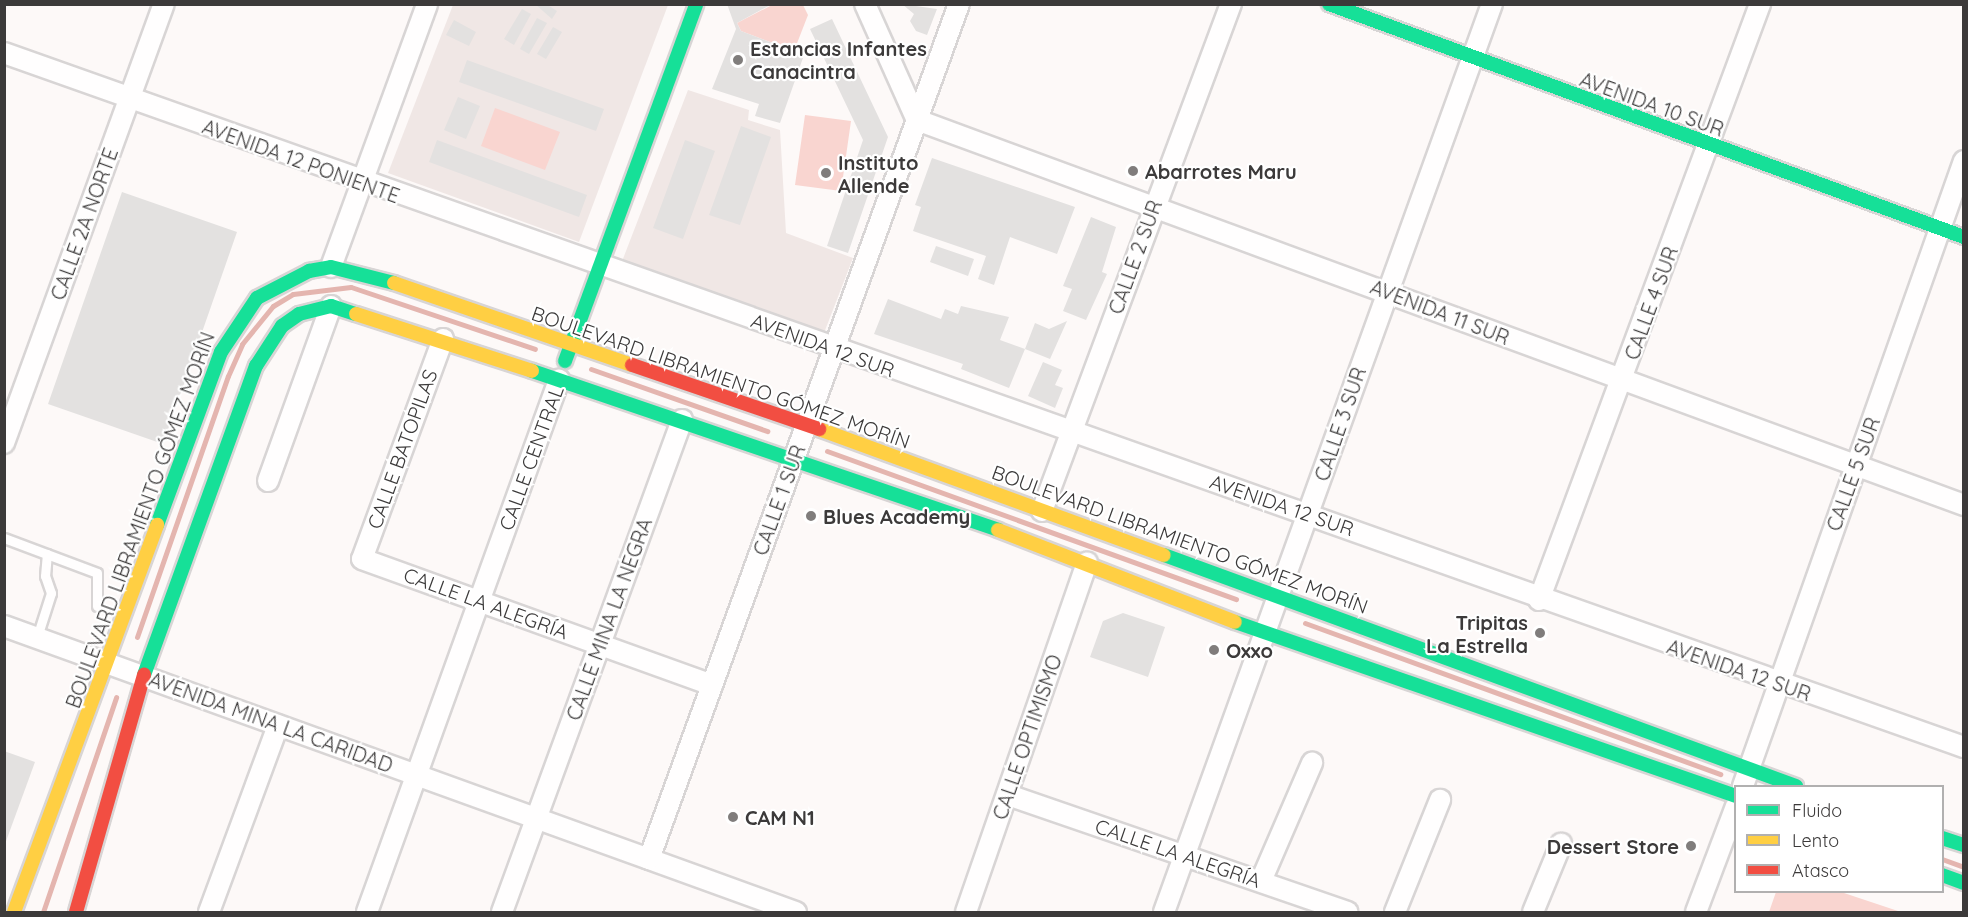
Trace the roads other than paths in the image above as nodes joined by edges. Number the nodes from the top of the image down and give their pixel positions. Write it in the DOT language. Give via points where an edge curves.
graph roads {
  1 [pos="164,4"];
  2 [pos="427,4"];
  3 [pos="696,4"];
  4 [pos="865,4"];
  5 [pos="959,4"];
  6 [pos="1231,4"];
  7 [pos="1329,4"];
  8 [pos="1492,4"];
  9 [pos="1760,4"];
  10 [pos="4,53"];
  11 [pos="1472,60"];
  12 [pos="130,98"];
  13 [pos="917,120"];
  14 [pos="1707,145"];
  15 [pos="1964,162"];
  16 [pos="362,183"];
  17 [pos="1152,211"];
  18 [pos="1938,228"];
  19 [pos="1964,237"];
  20 [pos="599,266"];
  21 [pos="331,267"];
  22 [pos="1386,290"];
  23 [pos="331,306"];
  24 [pos="443,339"];
  25 [pos="570,346"];
  26 [pos="834,349"];
  27 [pos="559,380"];
  28 [pos="1623,383"];
  29 [pos="682,420"];
  30 [pos="807,425"];
  31 [pos="1070,434"];
  32 [pos="4,443"];
  33 [pos="795,457"];
  34 [pos="1856,466"];
  35 [pos="268,481"];
  36 [pos="1964,505"];
  37 [pos="1042,511"];
  38 [pos="1309,513"];
  39 [pos="4,538"];
  40 [pos="46,554"];
  41 [pos="362,558"];
  42 [pos="1087,562"];
  43 [pos="1283,595"];
  44 [pos="1539,600"];
  45 [pos="480,601"];
  46 [pos="97,606"];
  47 [pos="4,626"];
  48 [pos="1268,635"];
  49 [pos="37,637"];
  50 [pos="600,644"];
  51 [pos="108,663"];
  52 [pos="144,676"];
  53 [pos="1778,682"];
  54 [pos="712,685"];
  55 [pos="278,725"];
  56 [pos="1964,747"];
  57 [pos="1312,763"];
  58 [pos="417,775"];
  59 [pos="1746,778"];
  60 [pos="1790,785"];
  61 [pos="1008,795"];
  62 [pos="1734,795"];
  63 [pos="1440,800"];
  64 [pos="1734,811"];
  65 [pos="537,818"];
  66 [pos="1944,839"];
  67 [pos="1561,844"];
  68 [pos="1964,845"];
  69 [pos="1186,853"];
  70 [pos="649,859"];
  71 [pos="1944,876"];
  72 [pos="1261,881"];
  73 [pos="1964,883"];
  74 [pos="14,912"];
  75 [pos="76,912"];
  76 [pos="209,912"];
  77 [pos="367,912"];
  78 [pos="502,912"];
  79 [pos="796,912"];
  80 [pos="966,912"];
  81 [pos="1164,912"];
  82 [pos="1347,912"];
  83 [pos="1395,912"];
  84 [pos="1533,912"];
  85 [pos="1696,912"];
  1 -- 12 [label="street, CALLE 2A NORTE"];
  2 -- 16 [label="street"];
  3 -- 20 [label="main road, CALLE CENTRAL"];
  4 -- 13 [label="street"];
  5 -- 13 [label="street, CALLE 1 SUR"];
  6 -- 17 [label="street, CALLE 2 SUR"];
  7 -- 11 [label="main road, AVENIDA 10 SUR"];
  8 -- 11 [label="street, CALLE 3 SUR"];
  9 -- 14 [label="street, CALLE 4 SUR"];
  10 -- 12 [label="street, AVENIDA 12 PONIENTE"];
  11 -- 14 [label="main road, AVENIDA 10 SUR"];
  11 -- 22 [label="street, CALLE 3 SUR"];
  12 -- 16 [label="street, AVENIDA 12 PONIENTE"];
  12 -- 32 [label="street, CALLE 2A NORTE"];
  13 -- 17 [label="street, AVENIDA 11 SUR"];
  13 -- 26 [label="street, CALLE 1 SUR"];
  14 -- 18 [label="main road, AVENIDA 10 SUR"];
  14 -- 28 [label="street, CALLE 4 SUR"];
  15 -- 18 [label="street, CALLE 5 SUR"];
  16 -- 20 [label="street, AVENIDA 12 PONIENTE"];
  16 -- 21 [label="street"];
  17 -- 22 [label="street, AVENIDA 11 SUR"];
  17 -- 31 [label="street, CALLE 2 SUR"];
  18 -- 19 [label="main road, AVENIDA 10 SUR"];
  18 -- 34 [label="street, CALLE 5 SUR"];
  20 -- 25 [label="main road, CALLE CENTRAL"];
  20 -- 26 [label="street, AVENIDA 12 SUR"];
  21 -- 25 [label="main road, BOULEVARD LIBRAMIENTO GÓMEZ MORÍN" via="366,273"];
  21 -- 51 [label="main road, BOULEVARD LIBRAMIENTO GÓMEZ MORÍN" via="281,283 237,321"];
  22 -- 28 [label="street, AVENIDA 11 SUR"];
  22 -- 38 [label="street, CALLE 3 SUR"];
  23 -- 24 [label="main road"];
  23 -- 35 [label="street"];
  23 -- 52 [label="main road" via="299,314 264,349"];
  24 -- 27 [label="main road"];
  24 -- 41 [label="street, CALLE BATOPILAS"];
  25 -- 27 [label="main road, CALLE CENTRAL"];
  25 -- 30 [label="main road, BOULEVARD LIBRAMIENTO GÓMEZ MORÍN"];
  26 -- 30 [label="street, CALLE 1 SUR"];
  26 -- 31 [label="street, AVENIDA 12 SUR"];
  27 -- 29 [label="main road"];
  27 -- 45 [label="street, CALLE CENTRAL"];
  28 -- 34 [label="street, AVENIDA 11 SUR"];
  28 -- 44 [label="street, CALLE 4 SUR"];
  29 -- 33 [label="main road"];
  29 -- 50 [label="street, CALLE MINA LA NEGRA"];
  30 -- 33 [label="street, CALLE 1 SUR"];
  30 -- 37 [label="main road, BOULEVARD LIBRAMIENTO GÓMEZ MORÍN"];
  31 -- 37 [label="street, CALLE 2 SUR"];
  31 -- 38 [label="street, AVENIDA 12 SUR"];
  33 -- 42 [label="main road"];
  33 -- 54 [label="street, CALLE 1 SUR"];
  34 -- 36 [label="street, AVENIDA 11 SUR"];
  34 -- 53 [label="street, CALLE 5 SUR"];
  37 -- 43 [label="main road, BOULEVARD LIBRAMIENTO GÓMEZ MORÍN"];
  38 -- 43 [label="street, CALLE 3 SUR"];
  38 -- 44 [label="street, AVENIDA 12 SUR"];
  39 -- 40 [label="lane"];
  40 -- 46 [label="lane" via="97,573"];
  40 -- 49 [label="lane" via="45,576 51,592"];
  41 -- 45 [label="street, CALLE LA ALEGRÍA"];
  42 -- 48 [label="main road"];
  42 -- 61 [label="street, CALLE OPTIMISMO"];
  43 -- 48 [label="street, CALLE 3 SUR"];
  43 -- 59 [label="main road, BOULEVARD LIBRAMIENTO GÓMEZ MORÍN"];
  44 -- 53 [label="street, AVENIDA 12 SUR"];
  45 -- 50 [label="street, CALLE LA ALEGRÍA"];
  45 -- 58 [label="street, CALLE CENTRAL"];
  47 -- 49 [label="street, AVENIDA MINA LA CARIDAD"];
  48 -- 62 [label="main road"];
  48 -- 69 [label="street, CALLE 3 SUR"];
  49 -- 51 [label="street, AVENIDA MINA LA CARIDAD"];
  50 -- 54 [label="street, CALLE LA ALEGRÍA"];
  50 -- 65 [label="street, CALLE MINA LA NEGRA"];
  51 -- 52 [label="street, AVENIDA MINA LA CARIDAD"];
  51 -- 74 [label="main road, BOULEVARD LIBRAMIENTO GÓMEZ MORÍN"];
  52 -- 55 [label="street, AVENIDA MINA LA CARIDAD"];
  52 -- 75 [label="main road"];
  53 -- 56 [label="street, AVENIDA 12 SUR"];
  53 -- 59 [label="street, CALLE 5 SUR"];
  54 -- 70 [label="street, CALLE 1 SUR"];
  55 -- 58 [label="street, AVENIDA MINA LA CARIDAD"];
  55 -- 76 [label="street"];
  57 -- 72 [label="street"];
  58 -- 65 [label="street, AVENIDA MINA LA CARIDAD"];
  58 -- 77 [label="street, CALLE CENTRAL"];
  59 -- 60 [label="main road, BOULEVARD LIBRAMIENTO GÓMEZ MORÍN"];
  61 -- 69 [label="street, CALLE LA ALEGRÍA"];
  61 -- 80 [label="street, CALLE OPTIMISMO"];
  63 -- 83 [label="street"];
  64 -- 85 [label="street"];
  65 -- 70 [label="street, AVENIDA MINA LA CARIDAD"];
  65 -- 78 [label="street, CALLE MINA LA NEGRA"];
  66 -- 68 [label="main road"];
  67 -- 84 [label="street"];
  69 -- 72 [label="street, CALLE LA ALEGRÍA"];
  69 -- 81 [label="street, CALLE 3 SUR"];
  70 -- 79 [label="street, AVENIDA MINA LA CARIDAD"];
  71 -- 73 [label="main road"];
  72 -- 82 [label="street, CALLE LA ALEGRÍA"];
}
